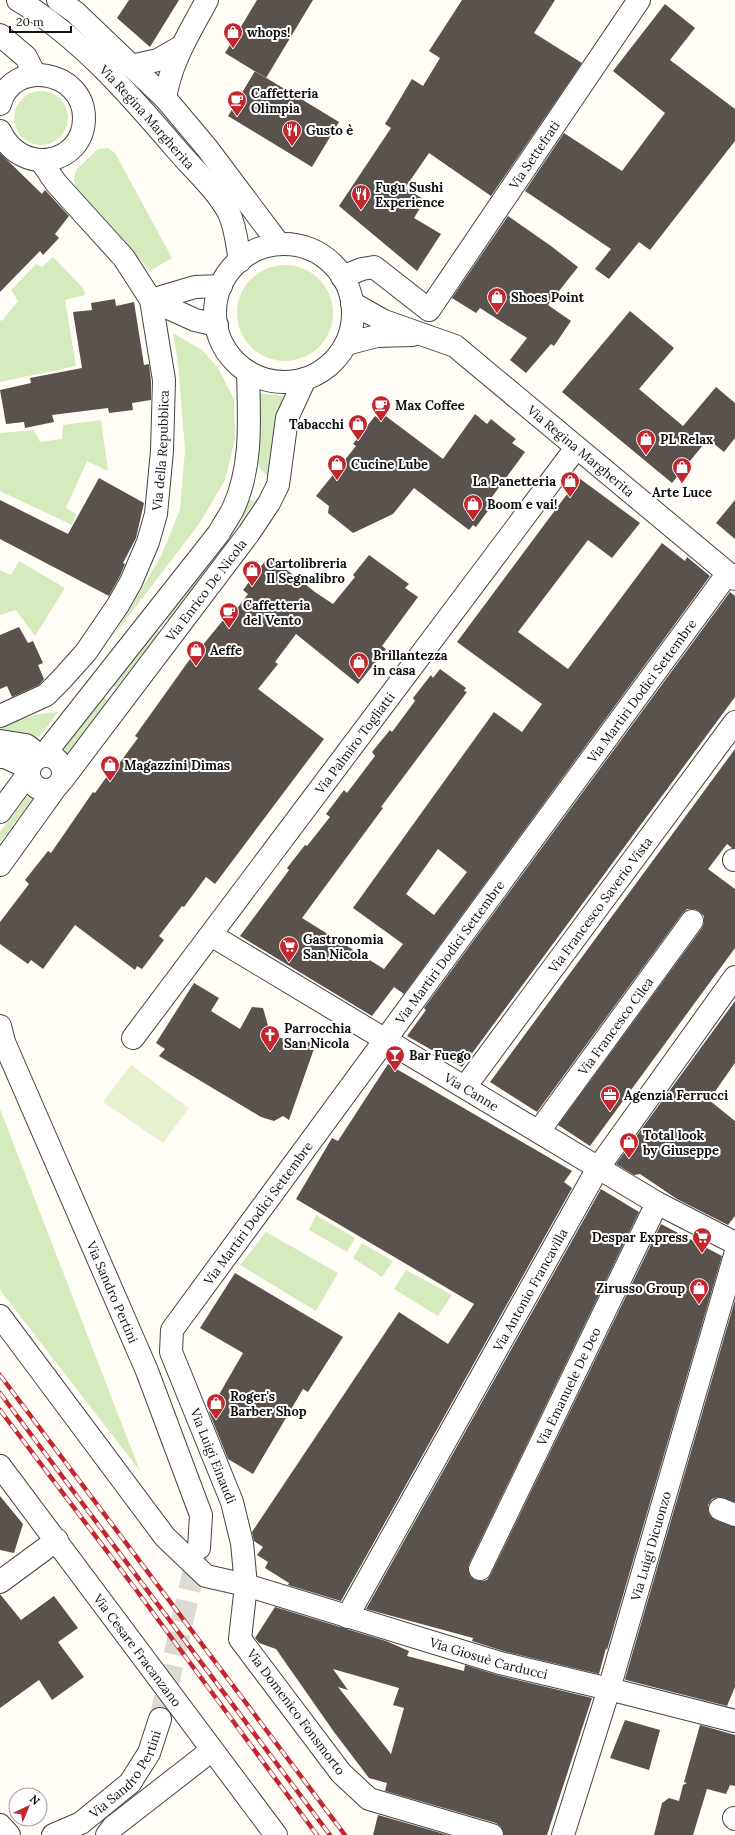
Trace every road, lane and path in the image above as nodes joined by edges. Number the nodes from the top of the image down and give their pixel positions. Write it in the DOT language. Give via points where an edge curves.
graph roads {
  1 [pos="18,0"];
  2 [pos="58,0"];
  3 [pos="207,0"];
  4 [pos="639,0"];
  5 [pos="0,35"];
  6 [pos="182,46"];
  7 [pos="131,66"];
  8 [pos="35,75"];
  9 [pos="165,98"];
  10 [pos="0,104"];
  11 [pos="0,130"];
  12 [pos="41,161"];
  13 [pos="279,244"];
  14 [pos="240,261"];
  15 [pos="342,277"];
  16 [pos="221,286"];
  17 [pos="151,300"];
  18 [pos="352,303"];
  19 [pos="217,325"];
  20 [pos="420,335"];
  21 [pos="346,344"];
  22 [pos="248,372"];
  23 [pos="305,379"];
  24 [pos="576,448"];
  25 [pos="731,576"];
  26 [pos="46,694"];
  27 [pos="84,704"];
  28 [pos="0,716"];
  29 [pos="735,722"];
  30 [pos="0,741"];
  31 [pos="0,757"];
  32 [pos="36,763"];
  33 [pos="59,783"];
  34 [pos="0,812"];
  35 [pos="0,865"];
  36 [pos="692,921"];
  37 [pos="211,935"];
  38 [pos="735,977"];
  39 [pos="1,1035"];
  40 [pos="133,1038"];
  41 [pos="384,1041"];
  42 [pos="465,1087"];
  43 [pos="539,1131"];
  44 [pos="598,1168"];
  45 [pos="657,1203"];
  46 [pos="735,1243"];
  47 [pos="735,1255"];
  48 [pos="0,1316"];
  49 [pos="172,1330"];
  50 [pos="0,1466"];
  51 [pos="57,1540"];
  52 [pos="199,1548"];
  53 [pos="480,1569"];
  54 [pos="0,1582"];
  55 [pos="246,1585"];
  56 [pos="347,1617"];
  57 [pos="609,1689"];
  58 [pos="160,1719"];
  59 [pos="734,1719"];
  60 [pos="212,1750"];
  61 [pos="0,1825"];
  62 [pos="77,1829"];
  63 [pos="9,1835"];
  64 [pos="53,1835"];
  65 [pos="106,1835"];
  66 [pos="276,1835"];
  67 [pos="492,1835"];
  68 [pos="563,1835"];
  1 -- 14 [label="street, Via Regina Margherita" via="86,50 216,192 235,230"];
  2 -- 7 [label="street, Via Regina Margherita" via="75,12"];
  3 -- 6 [label="street"];
  4 -- 15 [label="street, Via Settefrati" via="430,310 374,266"];
  5 -- 8 [label="street" via="26,57"];
  6 -- 7 [label="street" via="158,60"];
  6 -- 9 [label="street" via="168,77"];
  7 -- 9 [label="street, Via Regina Margherita"];
  8 -- 10 [label="street" via="21,79 10,87"];
  8 -- 12 [label="street" via="50,75 64,80 75,91 82,104 84,117 82,131 76,143 66,153 54,159"];
  9 -- 13 [label="street, Via Regina Margherita" via="207,148"];
  11 -- 12 [label="street" via="4,141 14,151 27,158"];
  12 -- 17 [label="street, Via della Repubblica" via="56,183 124,258"];
  13 -- 14 [label="street" via="252,252"];
  13 -- 15 [label="street" via="313,251 327,260"];
  14 -- 16 [label="street" via="229,272"];
  15 -- 18 [label="street" via="348,286"];
  16 -- 17 [label="street" via="195,287"];
  16 -- 19 [label="street" via="216,303"];
  17 -- 19 [label="street" via="195,320"];
  17 -- 26 [label="street, Via della Repubblica" via="164,380 159,491 152,528 141,562 118,605 86,652"];
  18 -- 20 [label="street, Via Regina Margherita" via="384,321"];
  18 -- 21 [label="street" via="353,324"];
  19 -- 22 [label="street" via="220,339 231,358"];
  20 -- 21 [label="street, Via Regina Margherita" via="377,336"];
  20 -- 24 [label="street, Via Regina Margherita" via="455,346"];
  21 -- 23 [label="street" via="328,367"];
  22 -- 23 [label="street" via="266,380 285,382"];
  22 -- 27 [label="street, Via Enrico De Nicola" via="249,449 233,509 219,533"];
  23 -- 33 [label="street, Via Enrico De Nicola" via="287,418 278,485 269,503 249,534"];
  24 -- 25 [label="street, Via Regina Margherita"];
  24 -- 37 [label="street, Via Palmiro Togliatti"];
  25 -- 41 [label="street, Via Martiri Dodici Settembre"];
  26 -- 27 [label="street"];
  26 -- 28 [label="street, Via della Repubblica"];
  27 -- 32 [label="street, Via Enrico De Nicola"];
  29 -- 42 [label="street, Via Francesco Saverio Vista"];
  30 -- 32 [label="street" via="26,745"];
  31 -- 32 [label="street"];
  32 -- 33 [label="street" via="53,757 59,761 64,772"];
  32 -- 33 [label="street" via="31,782 41,790 48,790"];
  32 -- 34 [label="street, Via Enrico De Nicola"];
  33 -- 35 [label="street, Via Enrico De Nicola"];
  36 -- 43 [label="street, Via Francesco Cilea"];
  37 -- 40 [label="street, Via Palmiro Togliatti"];
  37 -- 41 [label="street, Via Canne"];
  38 -- 44 [label="street, Via Antonio Francavilla"];
  39 -- 52 [label="street, Via Sandro Pertini" via="148,1371 201,1515"];
  41 -- 42 [label="street, Via Canne"];
  41 -- 49 [label="street, Via Martiri Dodici Settembre"];
  42 -- 43 [label="street, Via Canne"];
  43 -- 44 [label="street, Via Canne"];
  44 -- 45 [label="street, Via Canne"];
  44 -- 56 [label="street, Via Antonio Francavilla"];
  45 -- 46 [label="street, Via Canne"];
  45 -- 53 [label="street, Via Emanuele De Deo"];
  47 -- 57 [label="street, Via Luigi Dicuonzo"];
  48 -- 55 [label="street, Via Giosuè Carducci" via="165,1537 206,1576"];
  49 -- 55 [label="street, Via Luigi Einaudi" via="171,1352 232,1502 242,1543"];
  50 -- 51 [label="street, Via Cesare Fracanzano"];
  51 -- 54 [label="street"];
  51 -- 60 [label="street, Via Cesare Fracanzano"];
  55 -- 56 [label="street, Via Giosuè Carducci"];
  55 -- 67 [label="street, Via Domenico Fonsmorto" via="240,1639 341,1773 369,1799"];
  56 -- 57 [label="street, Via Giosuè Carducci" via="500,1663"];
  57 -- 59 [label="street, Via Giosuè Carducci"];
  57 -- 68 [label="street, Via Luigi Dicuonzo"];
  58 -- 62 [label="street, Via Sandro Pertini" via="149,1753 130,1783"];
  60 -- 65 [label="street"];
  60 -- 66 [label="street, Via Cesare Fracanzano"];
  61 -- 63 [label="street"];
  62 -- 64 [label="street, Via Sandro Pertini"];
}
